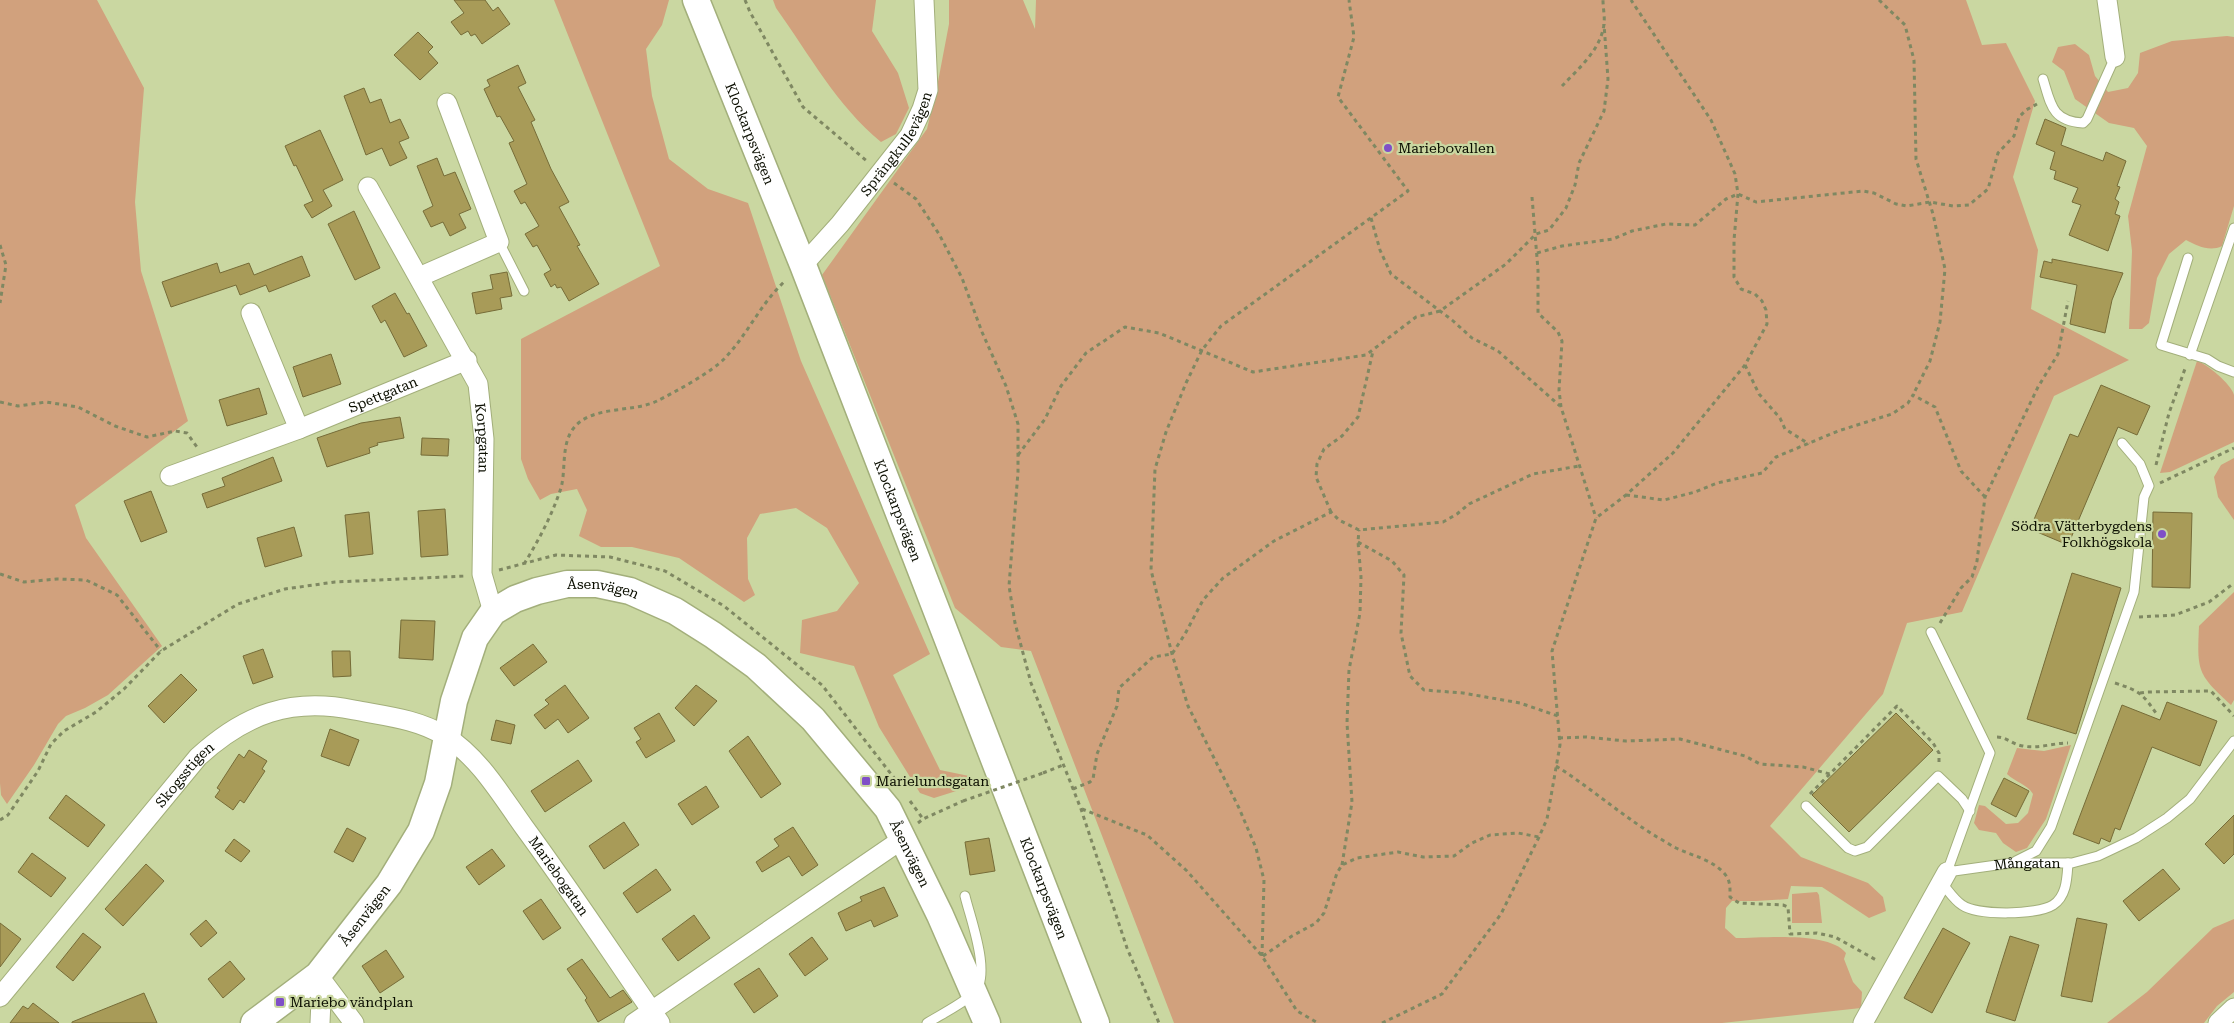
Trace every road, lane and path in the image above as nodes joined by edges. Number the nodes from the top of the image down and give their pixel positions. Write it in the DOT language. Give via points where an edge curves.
graph roads {
  1 [pos="696,0"];
  2 [pos="746,0"];
  3 [pos="924,0"];
  4 [pos="1349,0"];
  5 [pos="1603,0"];
  6 [pos="1631,0"];
  7 [pos="1879,0"];
  8 [pos="2107,0"];
  9 [pos="1604,24"];
  10 [pos="2114,57"];
  11 [pos="2043,79"];
  12 [pos="1562,86"];
  13 [pos="2049,98"];
  14 [pos="447,103"];
  15 [pos="880,173"];
  16 [pos="368,187"];
  17 [pos="1738,194"];
  18 [pos="1532,197"];
  19 [pos="1930,202"];
  20 [pos="1371,218"];
  21 [pos="2234,228"];
  22 [pos="1536,234"];
  23 [pos="499,242"];
  24 [pos="0,245"];
  25 [pos="1537,253"];
  26 [pos="2188,258"];
  27 [pos="803,265"];
  28 [pos="419,277"];
  29 [pos="524,291"];
  30 [pos="2068,301"];
  31 [pos="0,303"];
  32 [pos="1440,312"];
  33 [pos="251,313"];
  34 [pos="1202,350"];
  35 [pos="1373,351"];
  36 [pos="2190,355"];
  37 [pos="467,360"];
  38 [pos="1745,365"];
  39 [pos="2234,372"];
  40 [pos="1913,395"];
  41 [pos="0,402"];
  42 [pos="1560,407"];
  43 [pos="299,428"];
  44 [pos="2122,443"];
  45 [pos="1809,444"];
  46 [pos="2234,448"];
  47 [pos="1018,455"];
  48 [pos="206,463"];
  49 [pos="1579,466"];
  50 [pos="170,476"];
  51 [pos="2149,486"];
  52 [pos="1626,495"];
  53 [pos="1985,497"];
  54 [pos="1331,512"];
  55 [pos="1596,518"];
  56 [pos="1360,530"];
  57 [pos="1358,542"];
  58 [pos="524,564"];
  59 [pos="0,574"];
  60 [pos="2234,582"];
  61 [pos="493,612"];
  62 [pos="2126,619"];
  63 [pos="1931,632"];
  64 [pos="161,651"];
  65 [pos="1172,654"];
  66 [pos="2104,680"];
  67 [pos="2140,693"];
  68 [pos="1558,716"];
  69 [pos="2158,716"];
  70 [pos="2234,716"];
  71 [pos="446,736"];
  72 [pos="1559,738"];
  73 [pos="2234,741"];
  74 [pos="1985,745"];
  75 [pos="2081,745"];
  76 [pos="1063,765"];
  77 [pos="1556,766"];
  78 [pos="1830,774"];
  79 [pos="1938,776"];
  80 [pos="1073,789"];
  81 [pos="1806,806"];
  82 [pos="1081,809"];
  83 [pos="1970,811"];
  84 [pos="1539,837"];
  85 [pos="904,838"];
  86 [pos="2012,863"];
  87 [pos="2068,863"];
  88 [pos="1342,866"];
  89 [pos="1944,877"];
  90 [pos="965,896"];
  91 [pos="1262,956"];
  92 [pos="1893,969"];
  93 [pos="318,975"];
  94 [pos="975,993"];
  95 [pos="0,998"];
  96 [pos="2234,1008"];
  97 [pos="656,1017"];
  98 [pos="254,1023"];
  99 [pos="320,1023"];
  100 [pos="354,1023"];
  101 [pos="634,1023"];
  102 [pos="927,1023"];
  103 [pos="987,1023"];
  104 [pos="1096,1023"];
  105 [pos="1158,1023"];
  106 [pos="1318,1023"];
  107 [pos="1382,1023"];
  108 [pos="1863,1023"];
  109 [pos="2218,1023"];
  1 -- 27 [label="street, Klockarpsvägen"];
  2 -- 15 [label="path" via="802,107"];
  3 -- 15 [label="street, Sprängkullevägen" via="928,90 910,135"];
  4 -- 20 [label="path" via="1354,37 1338,98 1408,191"];
  5 -- 9 [label="path"];
  6 -- 17 [label="path" via="1711,120 1735,174"];
  7 -- 19 [label="path" via="1905,26 1914,60 1916,159"];
  8 -- 10 [label="street"];
  9 -- 12 [label="path" via="1598,43"];
  9 -- 22 [label="path" via="1608,79 1604,110 1579,163 1566,208 1549,230"];
  10 -- 13 [label="lane" via="2088,119 2083,123 2069,122 2058,116"];
  11 -- 13 [label="lane"];
  13 -- 19 [label="path" via="2019,117 2014,136 1998,153 1988,189 1980,197 1968,205"];
  14 -- 23 [label="street"];
  15 -- 27 [label="street, Sprängkullevägen"];
  15 -- 47 [label="path" via="916,199 962,278 1006,386 1018,424"];
  16 -- 28 [label="street, Korpgatan"];
  17 -- 19 [label="path" via="1756,202 1863,191 1874,192 1907,206"];
  17 -- 25 [label="path" via="1726,199 1695,224 1666,224 1632,231 1613,239"];
  17 -- 38 [label="path" via="1734,277 1741,289 1755,294 1762,301 1767,324"];
  18 -- 22 [label="path"];
  19 -- 40 [label="path" via="1945,269 1940,322 1930,361"];
  20 -- 32 [label="path" via="1391,274"];
  20 -- 34 [label="path" via="1221,326"];
  21 -- 36 [label="lane"];
  22 -- 25 [label="path"];
  22 -- 32 [label="path" via="1506,264"];
  23 -- 28 [label="street"];
  23 -- 29 [label="lane"];
  24 -- 31 [label="path" via="6,265"];
  25 -- 42 [label="path" via="1538,313 1558,332 1562,341 1558,390"];
  26 -- 36 [label="lane" via="2162,345"];
  27 -- 58 [label="path" via="771,294 724,359 656,402 592,414 573,428 561,487 547,524"];
  27 -- 104 [label="street, Klockarpsvägen"];
  28 -- 37 [label="street, Korpgatan"];
  30 -- 53 [label="path" via="2058,354 2038,387"];
  32 -- 35 [label="path" via="1416,317"];
  32 -- 42 [label="path" via="1472,338 1498,351"];
  33 -- 43 [label="street"];
  34 -- 35 [label="path" via="1253,372 1366,355"];
  34 -- 47 [label="path" via="1159,333 1124,327 1086,353"];
  34 -- 65 [label="path" via="1166,432 1155,469 1151,570"];
  35 -- 54 [label="path" via="1358,417 1342,436 1324,449 1317,464 1316,477"];
  36 -- 39 [label="lane"];
  36 -- 51 [label="path" via="2169,413"];
  37 -- 43 [label="street, Spettgatan"];
  37 -- 61 [label="street, Korpgatan" via="478,384 483,412 482,574"];
  38 -- 45 [label="path" via="1759,394 1785,428"];
  38 -- 52 [label="path" via="1673,453"];
  40 -- 45 [label="path" via="1908,403 1892,414"];
  40 -- 53 [label="path" via="1935,407 1961,471"];
  41 -- 48 [label="path" via="18,406 46,402 78,407 115,426 147,437 175,431 187,433"];
  42 -- 49 [label="path"];
  43 -- 48 [label="street, Spettgatan"];
  44 -- 51 [label="lane" via="2140,464"];
  45 -- 52 [label="path" via="1776,457 1762,473 1695,492 1664,500"];
  46 -- 51 [label="path"];
  47 -- 76 [label="path" via="1009,586 1031,683"];
  48 -- 50 [label="street, Spettgatan"];
  49 -- 55 [label="path"];
  49 -- 56 [label="path" via="1532,474 1469,504 1443,522"];
  51 -- 62 [label="lane" via="2144,497 2134,592"];
  52 -- 55 [label="path"];
  53 -- 63 [label="path" via="1978,561 1972,577 1960,588 1942,620"];
  54 -- 56 [label="path" via="1339,520"];
  54 -- 65 [label="path" via="1274,541 1223,578 1203,600"];
  55 -- 68 [label="path" via="1552,650"];
  56 -- 57 [label="path"];
  57 -- 68 [label="path" via="1392,561 1404,575 1401,633 1410,676 1424,690 1520,703"];
  57 -- 88 [label="path" via="1360,613 1349,670 1347,723 1352,802"];
  59 -- 64 [label="path" via="24,582 86,580 117,595"];
  60 -- 62 [label="path" via="2209,602 2175,614"];
  61 -- 71 [label="street, Åsenvägen" via="475,638 460,679"];
  61 -- 85 [label="street, Åsenvägen" via="536,591 567,584 598,584 630,591 675,611 756,666 814,719 888,809"];
  62 -- 66 [label="lane"];
  63 -- 74 [label="lane"];
  65 -- 80 [label="path" via="1153,657 1119,688 1117,706 1097,754 1093,779"];
  65 -- 91 [label="path" via="1188,706 1256,848 1264,880"];
  66 -- 67 [label="path"];
  66 -- 75 [label="lane"];
  67 -- 69 [label="path"];
  67 -- 70 [label="path" via="2211,691"];
  68 -- 72 [label="path"];
  71 -- 93 [label="street, Åsenvägen" via="438,783 421,831 389,884"];
  71 -- 95 [label="street, Skogsstigen" via="422,724 336,706 312,705 274,711 241,725 198,757"];
  71 -- 97 [label="street, Mariebogatan" via="479,765 565,883"];
  72 -- 77 [label="path"];
  72 -- 78 [label="path" via="1680,739 1745,756 1760,764 1803,767"];
  73 -- 87 [label="lane, Mångatan" via="2190,799 2167,818 2136,838 2098,856"];
  74 -- 75 [label="path" via="1991,736 2006,737 2021,746"];
  74 -- 83 [label="lane" via="1990,753"];
  75 -- 86 [label="lane" via="2045,839 2036,851"];
  76 -- 80 [label="path"];
  76 -- 85 [label="path, bridge" via="923,818"];
  77 -- 84 [label="path" via="1547,819"];
  77 -- 92 [label="path" via="1642,828 1714,864 1730,882 1730,897 1739,903 1788,907 1790,934 1817,933 1835,938"];
  78 -- 79 [label="path" via="1896,706 1934,743 1939,753"];
  78 -- 81 [label="path" via="1808,796"];
  79 -- 81 [label="lane" via="1867,847 1860,850 1848,848"];
  79 -- 83 [label="lane"];
  80 -- 82 [label="path"];
  82 -- 91 [label="path" via="1147,835 1187,871"];
  82 -- 105 [label="path" via="1127,948"];
  83 -- 89 [label="lane"];
  84 -- 88 [label="path" via="1490,835 1454,856 1423,857 1398,852 1357,858"];
  84 -- 107 [label="path" via="1501,914 1442,994"];
  85 -- 94 [label="street, Åsenvägen"];
  85 -- 97 [label="street"];
  86 -- 87 [label="lane, Mångatan"];
  86 -- 89 [label="lane, Mångatan"];
  87 -- 89 [label="lane" via="2066,886 2061,897 2053,905 2040,910 1974,910 1962,905"];
  88 -- 91 [label="path" via="1324,913 1316,923"];
  89 -- 92 [label="street"];
  90 -- 94 [label="lane" via="981,964 981,978"];
  91 -- 106 [label="path" via="1297,1011"];
  92 -- 108 [label="street"];
  93 -- 98 [label="street, Åsenvägen"];
  93 -- 99 [label="street"];
  93 -- 100 [label="street"];
  94 -- 102 [label="lane"];
  94 -- 103 [label="street, Åsenvägen"];
  96 -- 109 [label="street"];
  97 -- 101 [label="street"];
}
